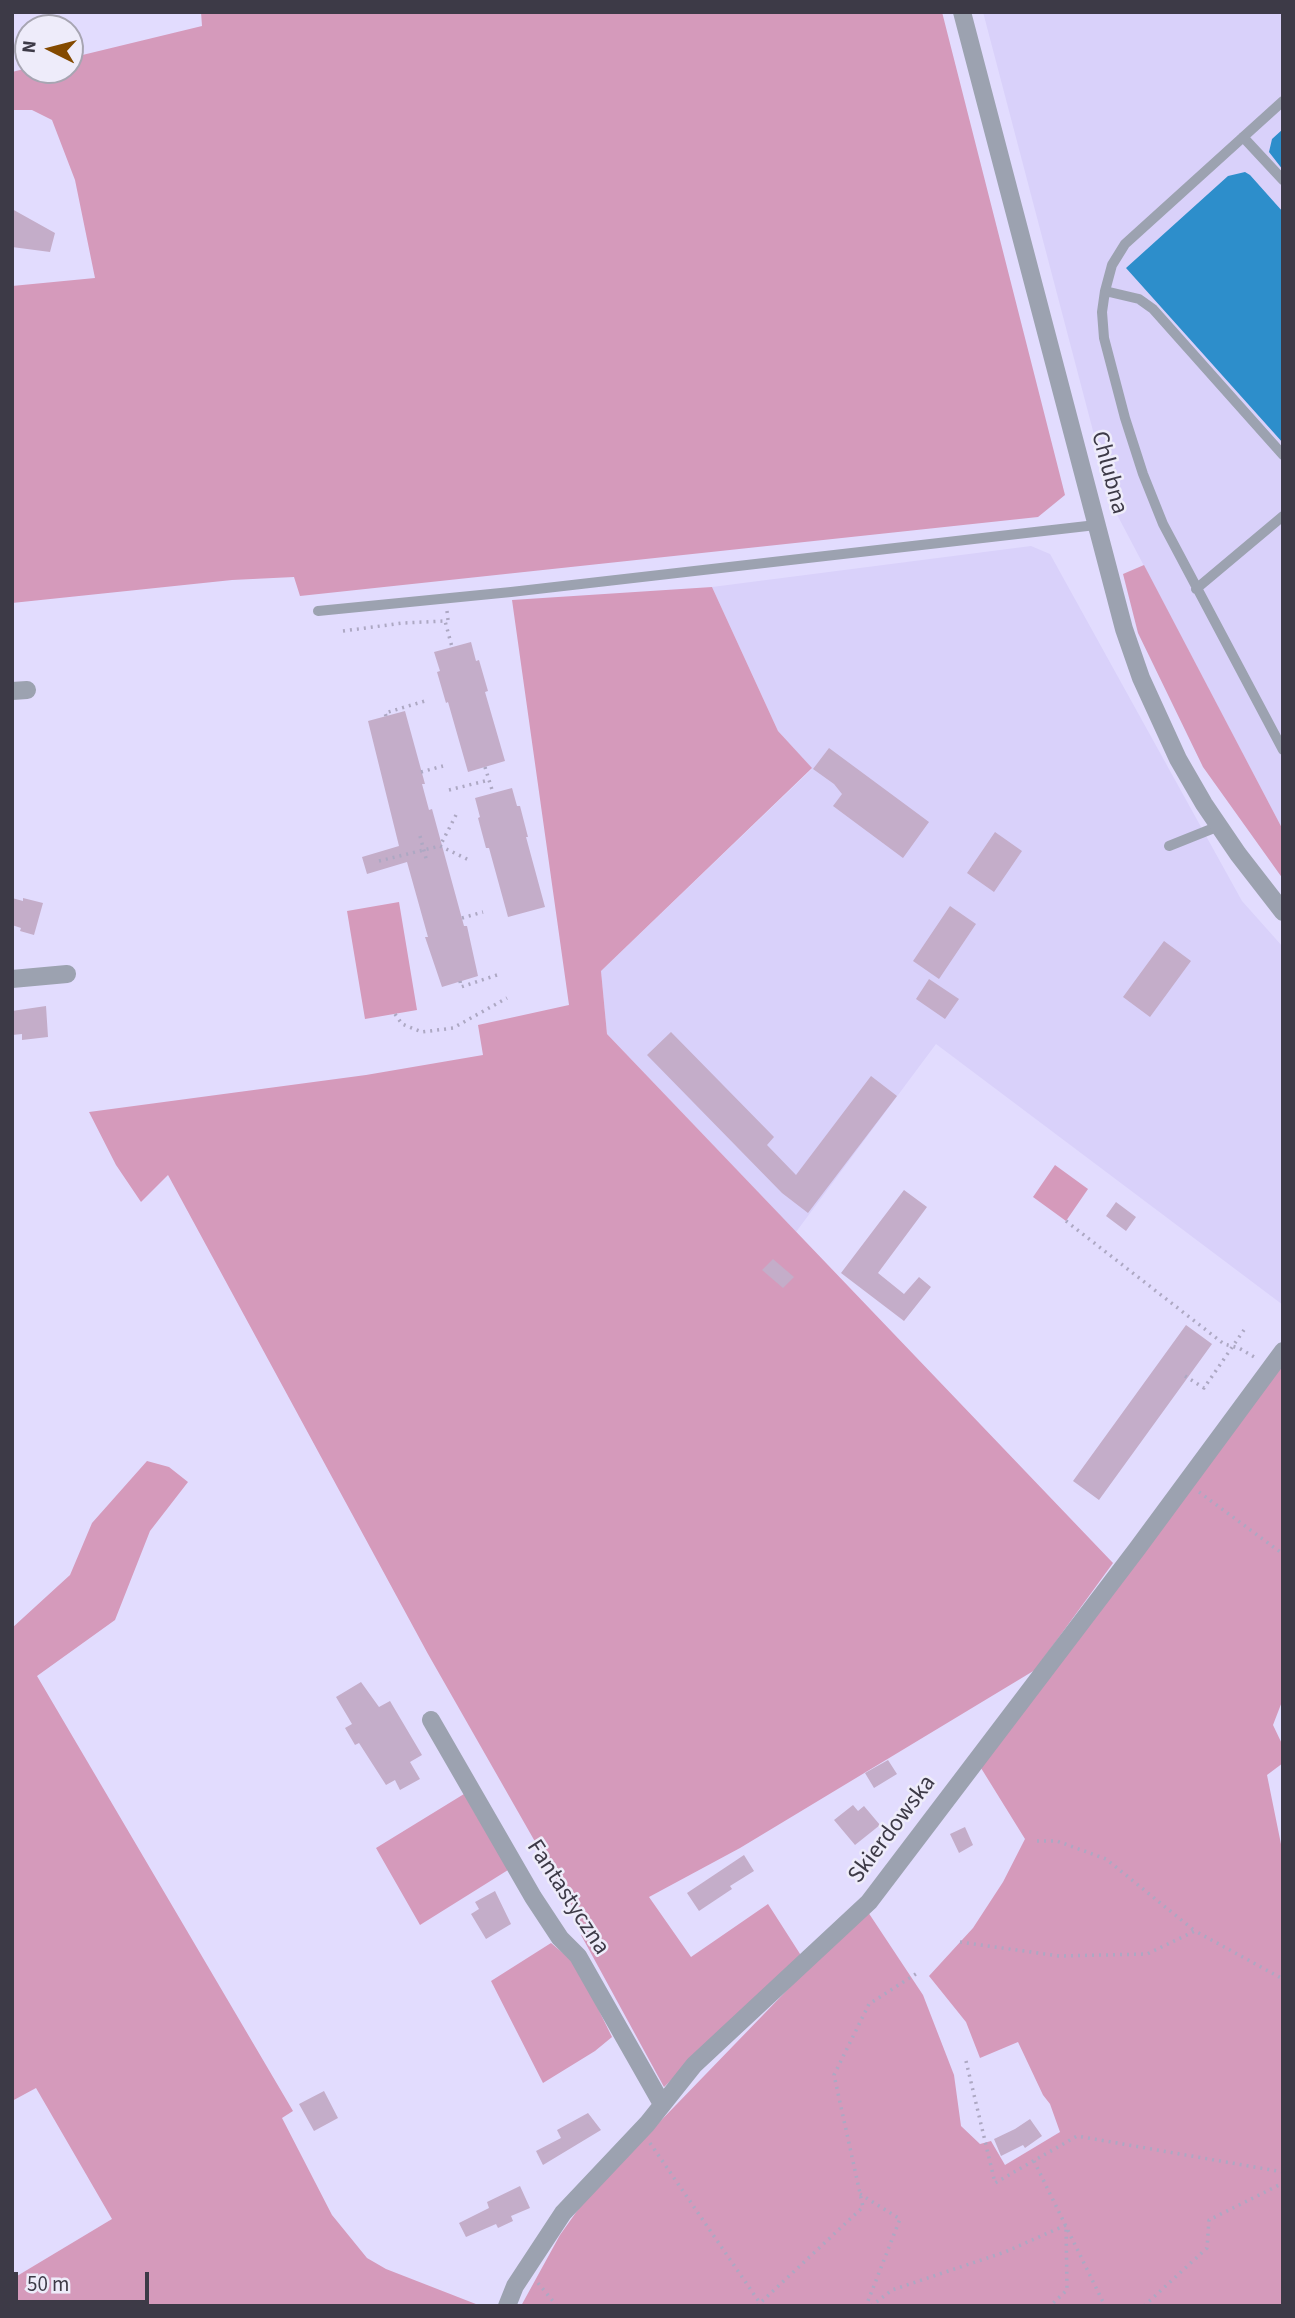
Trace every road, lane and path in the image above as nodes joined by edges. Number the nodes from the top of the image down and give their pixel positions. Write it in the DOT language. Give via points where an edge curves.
graph roads {
  1 [pos="962,12"];
  2 [pos="1283,101"];
  3 [pos="1243,137"];
  4 [pos="1283,180"];
  5 [pos="1105,291"];
  6 [pos="1283,455"];
  7 [pos="1283,516"];
  8 [pos="1096,525"];
  9 [pos="1196,589"];
  10 [pos="445,598"];
  11 [pos="318,611"];
  12 [pos="445,621"];
  13 [pos="343,631"];
  14 [pos="452,647"];
  15 [pos="425,701"];
  16 [pos="386,716"];
  17 [pos="1283,750"];
  18 [pos="443,766"];
  19 [pos="485,767"];
  20 [pos="421,772"];
  21 [pos="489,780"];
  22 [pos="449,790"];
  23 [pos="492,793"];
  24 [pos="456,815"];
  25 [pos="1219,826"];
  26 [pos="420,836"];
  27 [pos="440,846"];
  28 [pos="1169,846"];
  29 [pos="424,849"];
  30 [pos="469,860"];
  31 [pos="379,861"];
  32 [pos="427,862"];
  33 [pos="483,912"];
  34 [pos="1283,912"];
  35 [pos="462,918"];
  36 [pos="67,974"];
  37 [pos="500,974"];
  38 [pos="12,979"];
  39 [pos="460,981"];
  40 [pos="507,999"];
  41 [pos="395,1014"];
  42 [pos="1066,1220"];
  43 [pos="1246,1327"];
  44 [pos="1233,1346"];
  45 [pos="1283,1351"];
  46 [pos="1271,1368"];
  47 [pos="1185,1376"];
  48 [pos="1186,1483"];
  49 [pos="1283,1554"];
  50 [pos="431,1720"];
  51 [pos="1037,1841"];
  52 [pos="1195,1931"];
  53 [pos="960,1942"];
  54 [pos="919,1972"];
  55 [pos="1283,1979"];
  56 [pos="965,2061"];
  57 [pos="662,2104"];
  58 [pos="642,2130"];
  59 [pos="1034,2161"];
  60 [pos="1283,2172"];
  61 [pos="1283,2183"];
  62 [pos="860,2194"];
  63 [pos="1066,2225"];
  64 [pos="526,2269"];
  65 [pos="760,2305"];
  66 [pos="507,2306"];
  67 [pos="556,2306"];
  68 [pos="869,2306"];
  69 [pos="1050,2306"];
  70 [pos="1105,2306"];
  71 [pos="1144,2306"];
  1 -- 8 [label="street, Chlubna"];
  2 -- 3 [label="lane"];
  3 -- 4 [label="lane"];
  3 -- 5 [label="lane" via="1125,244 1112,265"];
  5 -- 6 [label="lane" via="1139,299 1153,309"];
  5 -- 9 [label="lane" via="1104,338 1125,418 1163,524"];
  7 -- 9 [label="lane"];
  8 -- 10 [label="lane"];
  8 -- 25 [label="street, Chlubna" via="1141,678 1178,759"];
  9 -- 17 [label="lane"];
  10 -- 11 [label="lane"];
  10 -- 12 [label="path"];
  12 -- 13 [label="path"];
  12 -- 14 [label="path"];
  15 -- 16 [label="path"];
  18 -- 20 [label="path"];
  19 -- 21 [label="path"];
  21 -- 22 [label="path"];
  21 -- 23 [label="path"];
  24 -- 27 [label="path"];
  25 -- 28 [label="lane"];
  25 -- 34 [label="street, Chlubna"];
  26 -- 29 [label="path"];
  27 -- 29 [label="path"];
  27 -- 30 [label="path"];
  29 -- 31 [label="path"];
  29 -- 32 [label="path"];
  33 -- 35 [label="path"];
  36 -- 38 [label="street"];
  37 -- 39 [label="path" via="461,987"];
  40 -- 41 [label="path" via="453,1028 422,1032 402,1024"];
  42 -- 44 [label="path" via="1224,1344"];
  43 -- 44 [label="path"];
  44 -- 46 [label="path"];
  44 -- 47 [label="path" via="1204,1388"];
  45 -- 46 [label="street, Skierdowska"];
  46 -- 48 [label="street, Skierdowska"];
  48 -- 49 [label="path"];
  48 -- 57 [label="street, Skierdowska" via="869,1902 694,2065"];
  50 -- 57 [label="street, Fantastyczna" via="533,1897 578,1956"];
  51 -- 52 [label="path" via="1058,1841 1107,1859"];
  52 -- 53 [label="path" via="1147,1954 1059,1956"];
  52 -- 55 [label="path"];
  54 -- 62 [label="path" via="869,2004 834,2075"];
  56 -- 59 [label="path" via="995,2183"];
  57 -- 58 [label="street, Skierdowska"];
  58 -- 64 [label="street, Skierdowska" via="563,2213"];
  58 -- 65 [label="path"];
  59 -- 60 [label="path" via="1077,2136"];
  59 -- 63 [label="path"];
  61 -- 71 [label="path" via="1209,2220 1207,2248"];
  62 -- 65 [label="path" via="863,2207"];
  62 -- 68 [label="path" via="900,2219"];
  63 -- 68 [label="path" via="1005,2252 892,2290"];
  63 -- 69 [label="path" via="1067,2290"];
  63 -- 70 [label="path"];
  64 -- 66 [label="street, Skierdowska"];
  64 -- 67 [label="path"];
}
